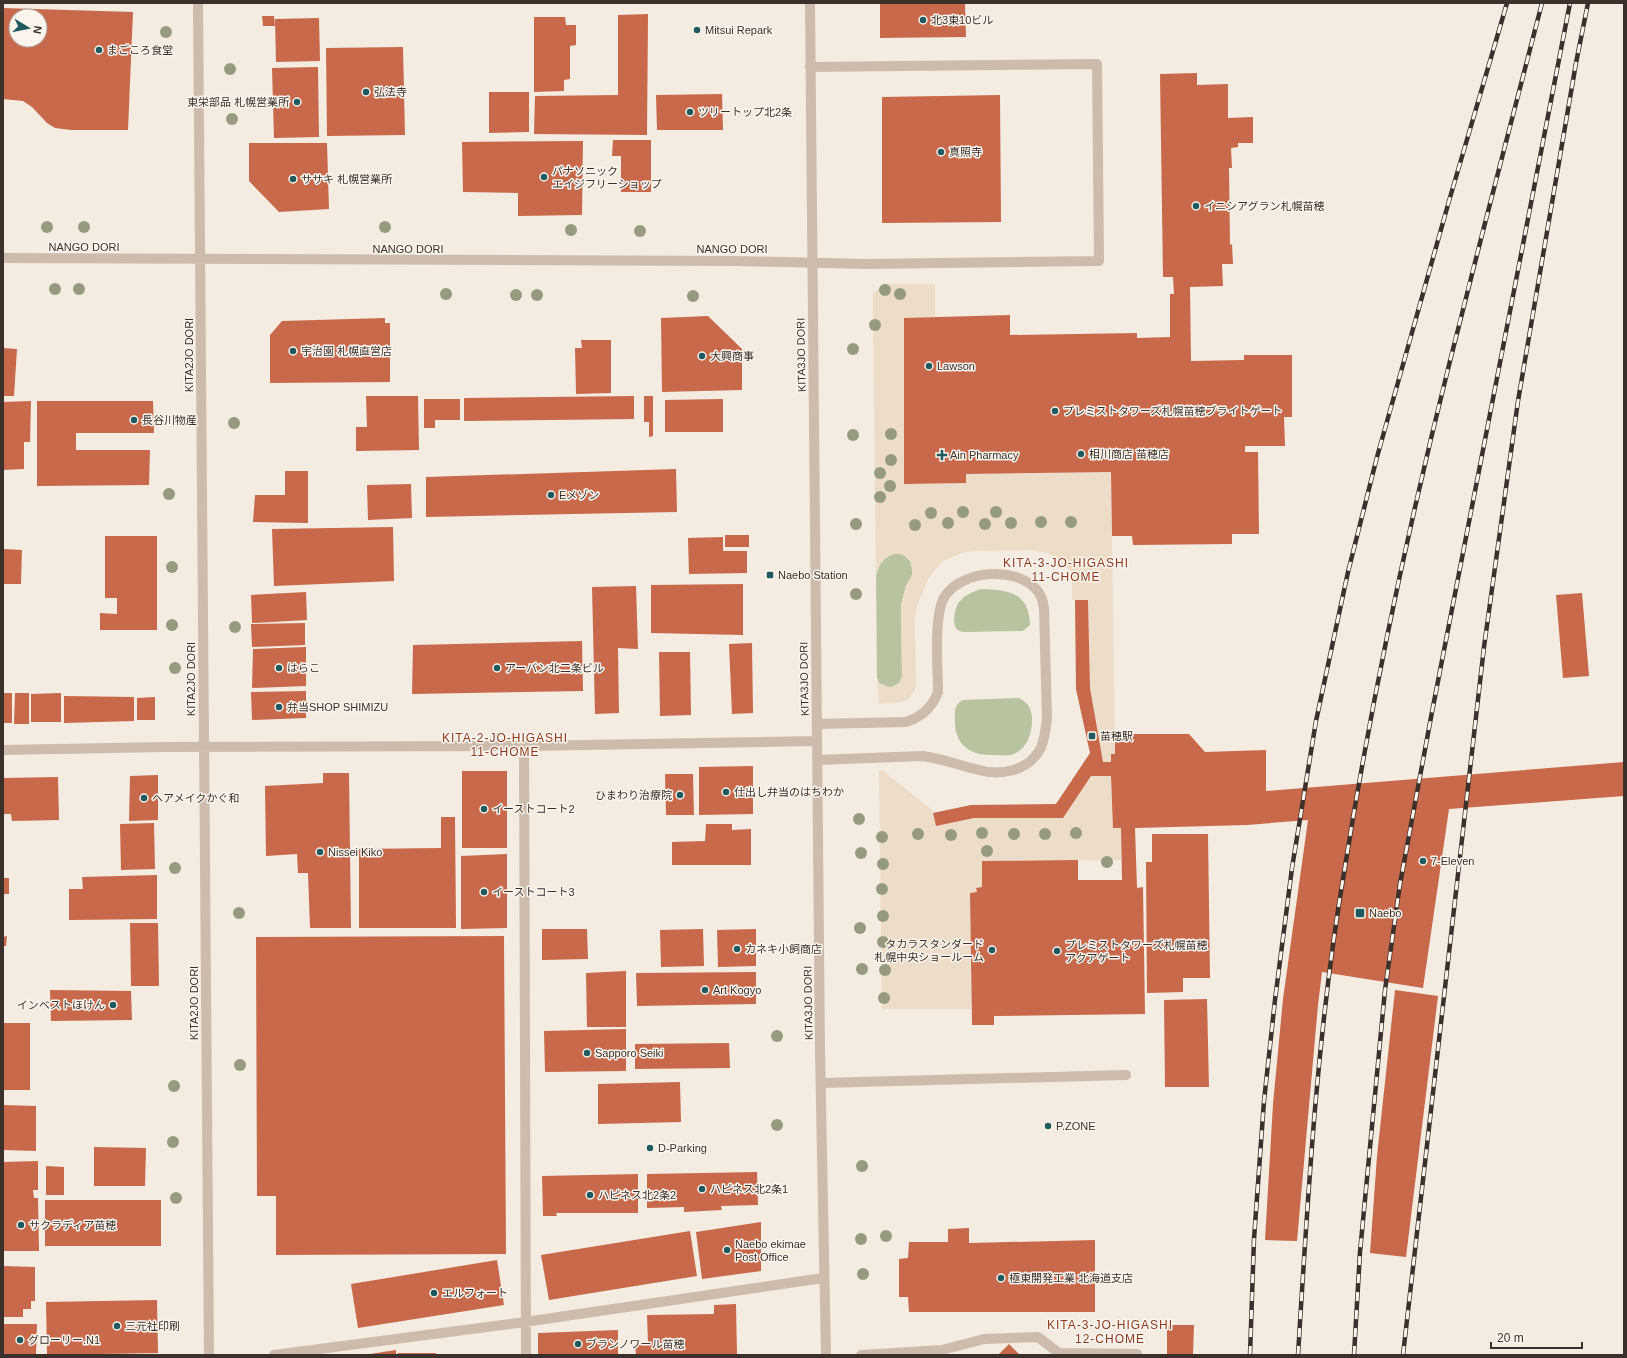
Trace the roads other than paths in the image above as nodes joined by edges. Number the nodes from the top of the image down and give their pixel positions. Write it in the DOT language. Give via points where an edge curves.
graph roads {
  1 [pos="198,3"];
  2 [pos="810,3"];
  3 [pos="810,68"];
  4 [pos="3,258"];
  5 [pos="200,259"];
  6 [pos="812,262"];
  7 [pos="817,724"];
  8 [pos="817,741"];
  9 [pos="524,746"];
  10 [pos="204,747"];
  11 [pos="3,750"];
  12 [pos="818,760"];
  13 [pos="1126,1075"];
  14 [pos="821,1083"];
  15 [pos="823,1278"];
  16 [pos="525,1322"];
  17 [pos="1137,1354"];
  18 [pos="209,1355"];
  19 [pos="274,1355"];
  20 [pos="526,1355"];
  21 [pos="826,1355"];
  22 [pos="861,1355"];
  1 -- 5 [label="street, KITA2JO DORI"];
  2 -- 3 [label="street, KITA3JO DORI"];
  3 -- 6 [label="street, KITA3JO DORI"];
  3 -- 6 [label="street, NANGO DORI" via="1097,64 1099,254 1099,261 866,264"];
  4 -- 5 [label="street, NANGO DORI"];
  5 -- 6 [label="street, NANGO DORI"];
  5 -- 10 [label="street, KITA2JO DORI"];
  6 -- 7 [label="street, KITA3JO DORI"];
  7 -- 8 [label="street, KITA3JO DORI"];
  7 -- 12 [label="street" via="906,722 925,713 934,703 938,692 940,610 945,596 954,586 966,579 978,575 998,574 1015,577 1027,582 1042,597 1047,719 1040,751 1029,762 1016,769 1002,772 980,771 922,756"];
  8 -- 9 [label="street"];
  8 -- 12 [label="street, KITA3JO DORI"];
  9 -- 10 [label="street"];
  9 -- 16 [label="street"];
  10 -- 11 [label="street"];
  10 -- 18 [label="street, KITA2JO DORI"];
  12 -- 14 [label="street, KITA3JO DORI"];
  13 -- 14 [label="street"];
  14 -- 15 [label="street, KITA3JO DORI"];
  15 -- 16 [label="street"];
  15 -- 21 [label="street, KITA3JO DORI"];
  16 -- 19 [label="street"];
  16 -- 20 [label="street"];
  17 -- 22 [label="street" via="1059,1353 1038,1337 984,1339 942,1350"];
}
